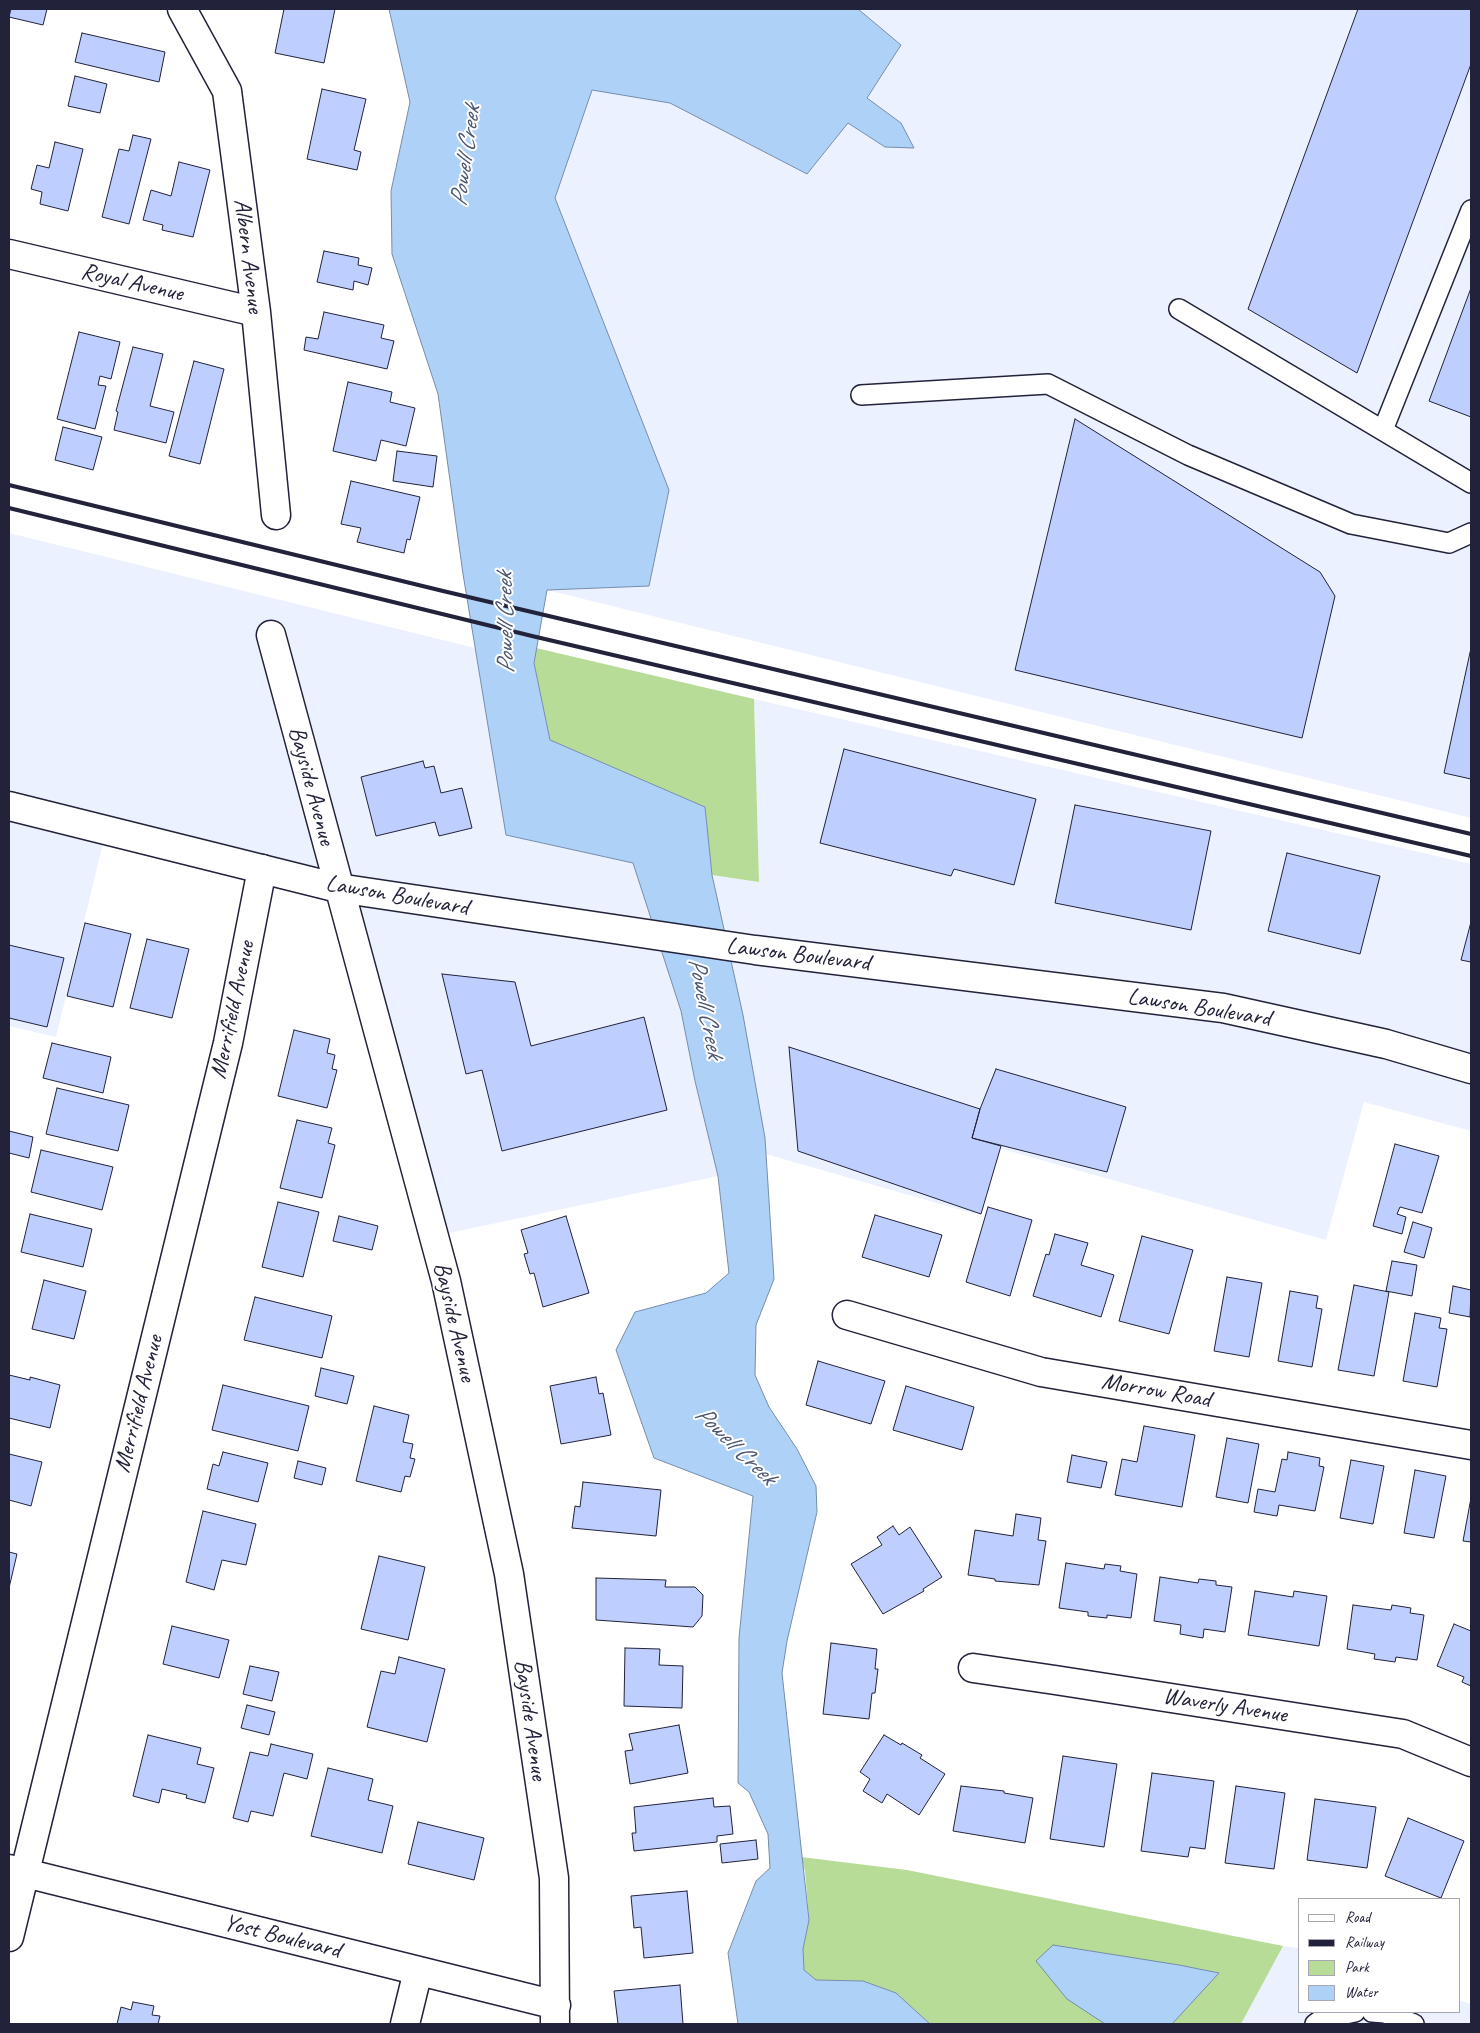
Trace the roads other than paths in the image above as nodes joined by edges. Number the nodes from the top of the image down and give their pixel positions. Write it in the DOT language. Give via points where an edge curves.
graph roads {
  1 [pos="182,9"];
  2 [pos="1471,210"];
  3 [pos="9,254"];
  4 [pos="1179,309"];
  5 [pos="256,312"];
  6 [pos="861,395"];
  7 [pos="1382,430"];
  8 [pos="1471,483"];
  9 [pos="276,515"];
  10 [pos="1471,534"];
  11 [pos="271,635"];
  12 [pos="9,806"];
  13 [pos="262,869"];
  14 [pos="338,888"];
  15 [pos="1471,1070"];
  16 [pos="847,1315"];
  17 [pos="1471,1445"];
  18 [pos="973,1668"];
  19 [pos="1471,1762"];
  20 [pos="17,1871"];
  21 [pos="9,1937"];
  22 [pos="418,1971"];
  23 [pos="1351,2013"];
  24 [pos="1385,2013"];
  25 [pos="555,2015"];
  26 [pos="405,2024"];
  27 [pos="1315,2024"];
  28 [pos="1414,2024"];
  1 -- 5 [label="street, Albern Avenue" via="227,91"];
  2 -- 7 [label="lane"];
  3 -- 5 [label="street, Royal Avenue"];
  4 -- 7 [label="lane"];
  5 -- 9 [label="street, Albern Avenue"];
  6 -- 10 [label="lane" via="1048,384 1188,455 1351,524 1449,543"];
  7 -- 8 [label="lane"];
  11 -- 14 [label="street, Bayside Avenue"];
  12 -- 13 [label="street, Lawson Boulevard"];
  13 -- 14 [label="street, Lawson Boulevard"];
  13 -- 20 [label="street, Merrifield Avenue" via="225,1053"];
  14 -- 15 [label="street, Lawson Boulevard" via="755,950 1223,1008 1386,1044"];
  14 -- 25 [label="street, Bayside Avenue" via="446,1282 509,1574 554,1878"];
  16 -- 17 [label="street, Morrow Road" via="1041,1372"];
  18 -- 19 [label="street, Waverly Avenue" via="1403,1734"];
  20 -- 21 [label="street, Merrifield Avenue"];
  20 -- 22 [label="street, Yost Boulevard"];
  22 -- 25 [label="street, Yost Boulevard"];
  22 -- 26 [label="street"];
  23 -- 27 [label="lane" via="1322,2019"];
  24 -- 28 [label="lane"];
}
